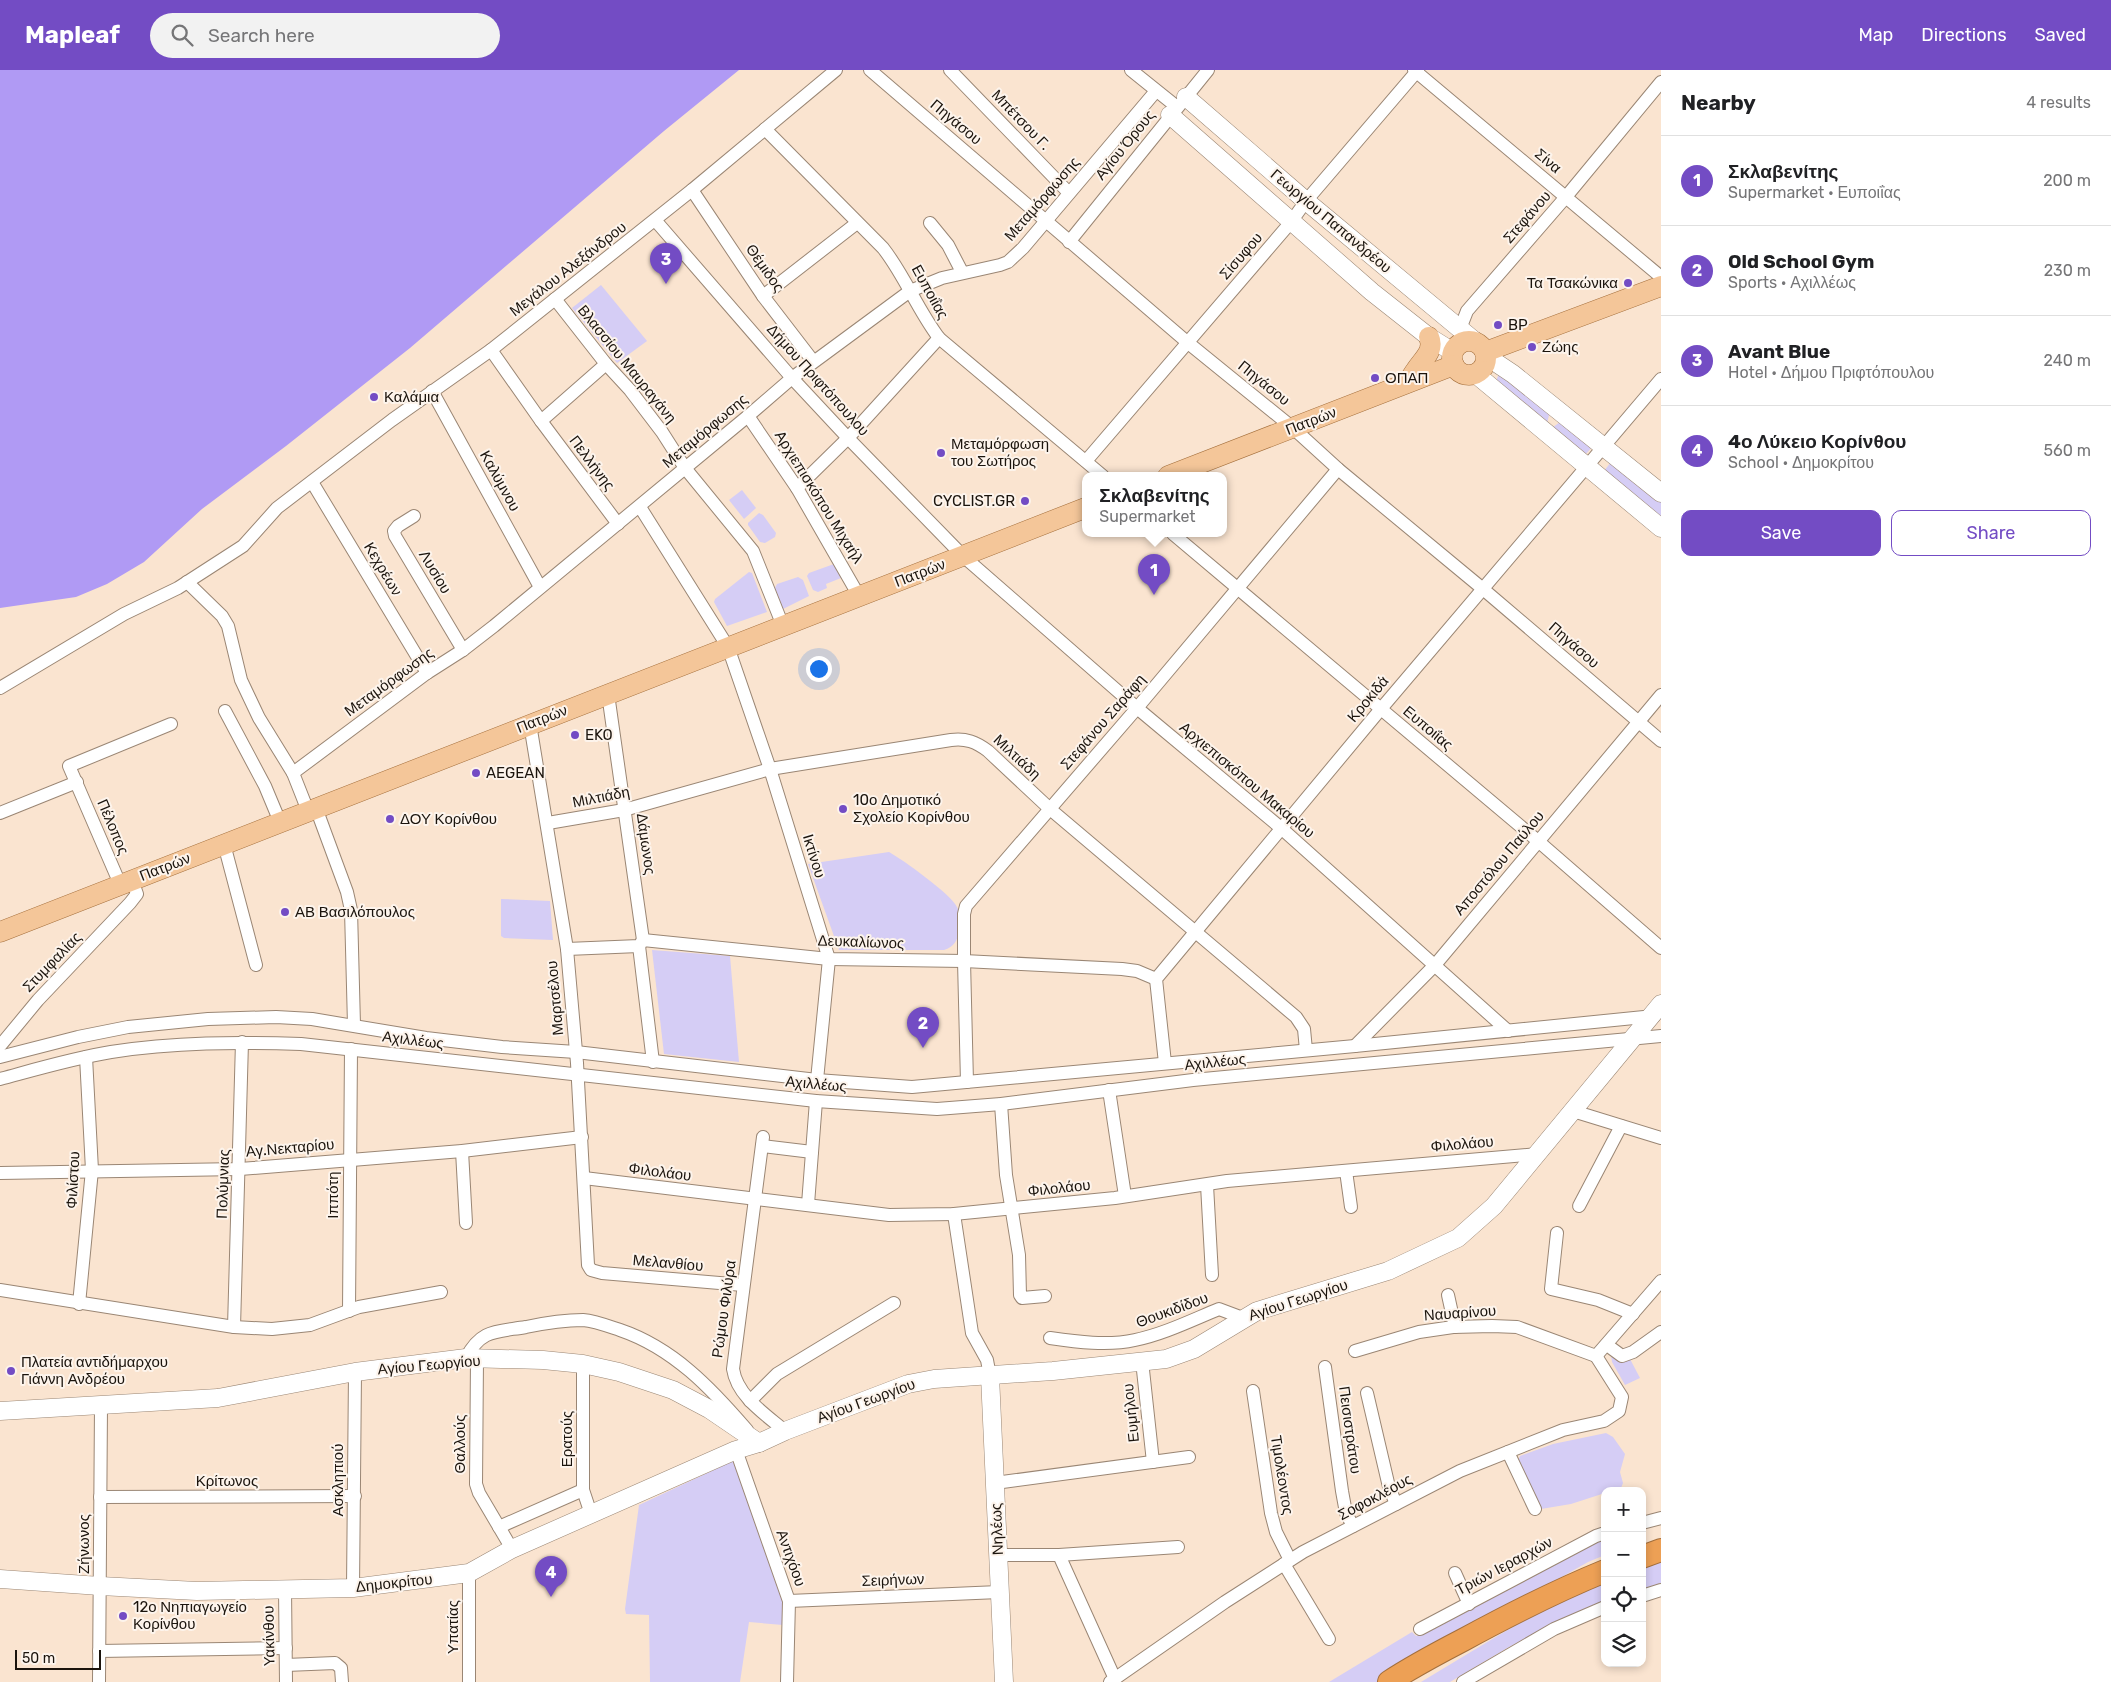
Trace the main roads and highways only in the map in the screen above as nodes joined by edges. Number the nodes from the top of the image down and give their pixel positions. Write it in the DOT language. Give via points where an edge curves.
graph roads {
  1 [pos="1661,286"];
  2 [pos="1429,337"];
  3 [pos="1483,351"];
  4 [pos="1451,355"];
  5 [pos="1404,384"];
  6 [pos="1178,472"];
  7 [pos="1082,509"];
  8 [pos="0,932"];
  9 [pos="1661,1550"];
  10 [pos="1646,1556"];
  11 [pos="1601,1574"];
  12 [pos="1389,1682"];
  1 -- 3 [label="main road"];
  2 -- 5 [label="main road" via="1430,351"];
  3 -- 4 [label="main road" via="1466,342"];
  3 -- 4 [label="main road" via="1484,366 1472,374 1461,373"];
  4 -- 5 [label="main road, Πατρών"];
  5 -- 6 [label="main road, Πατρών"];
  7 -- 8 [label="main road, Πατρών"];
  9 -- 10 [label="highway"];
  11 -- 12 [label="highway" via="1565,1587 1516,1612"];
}
